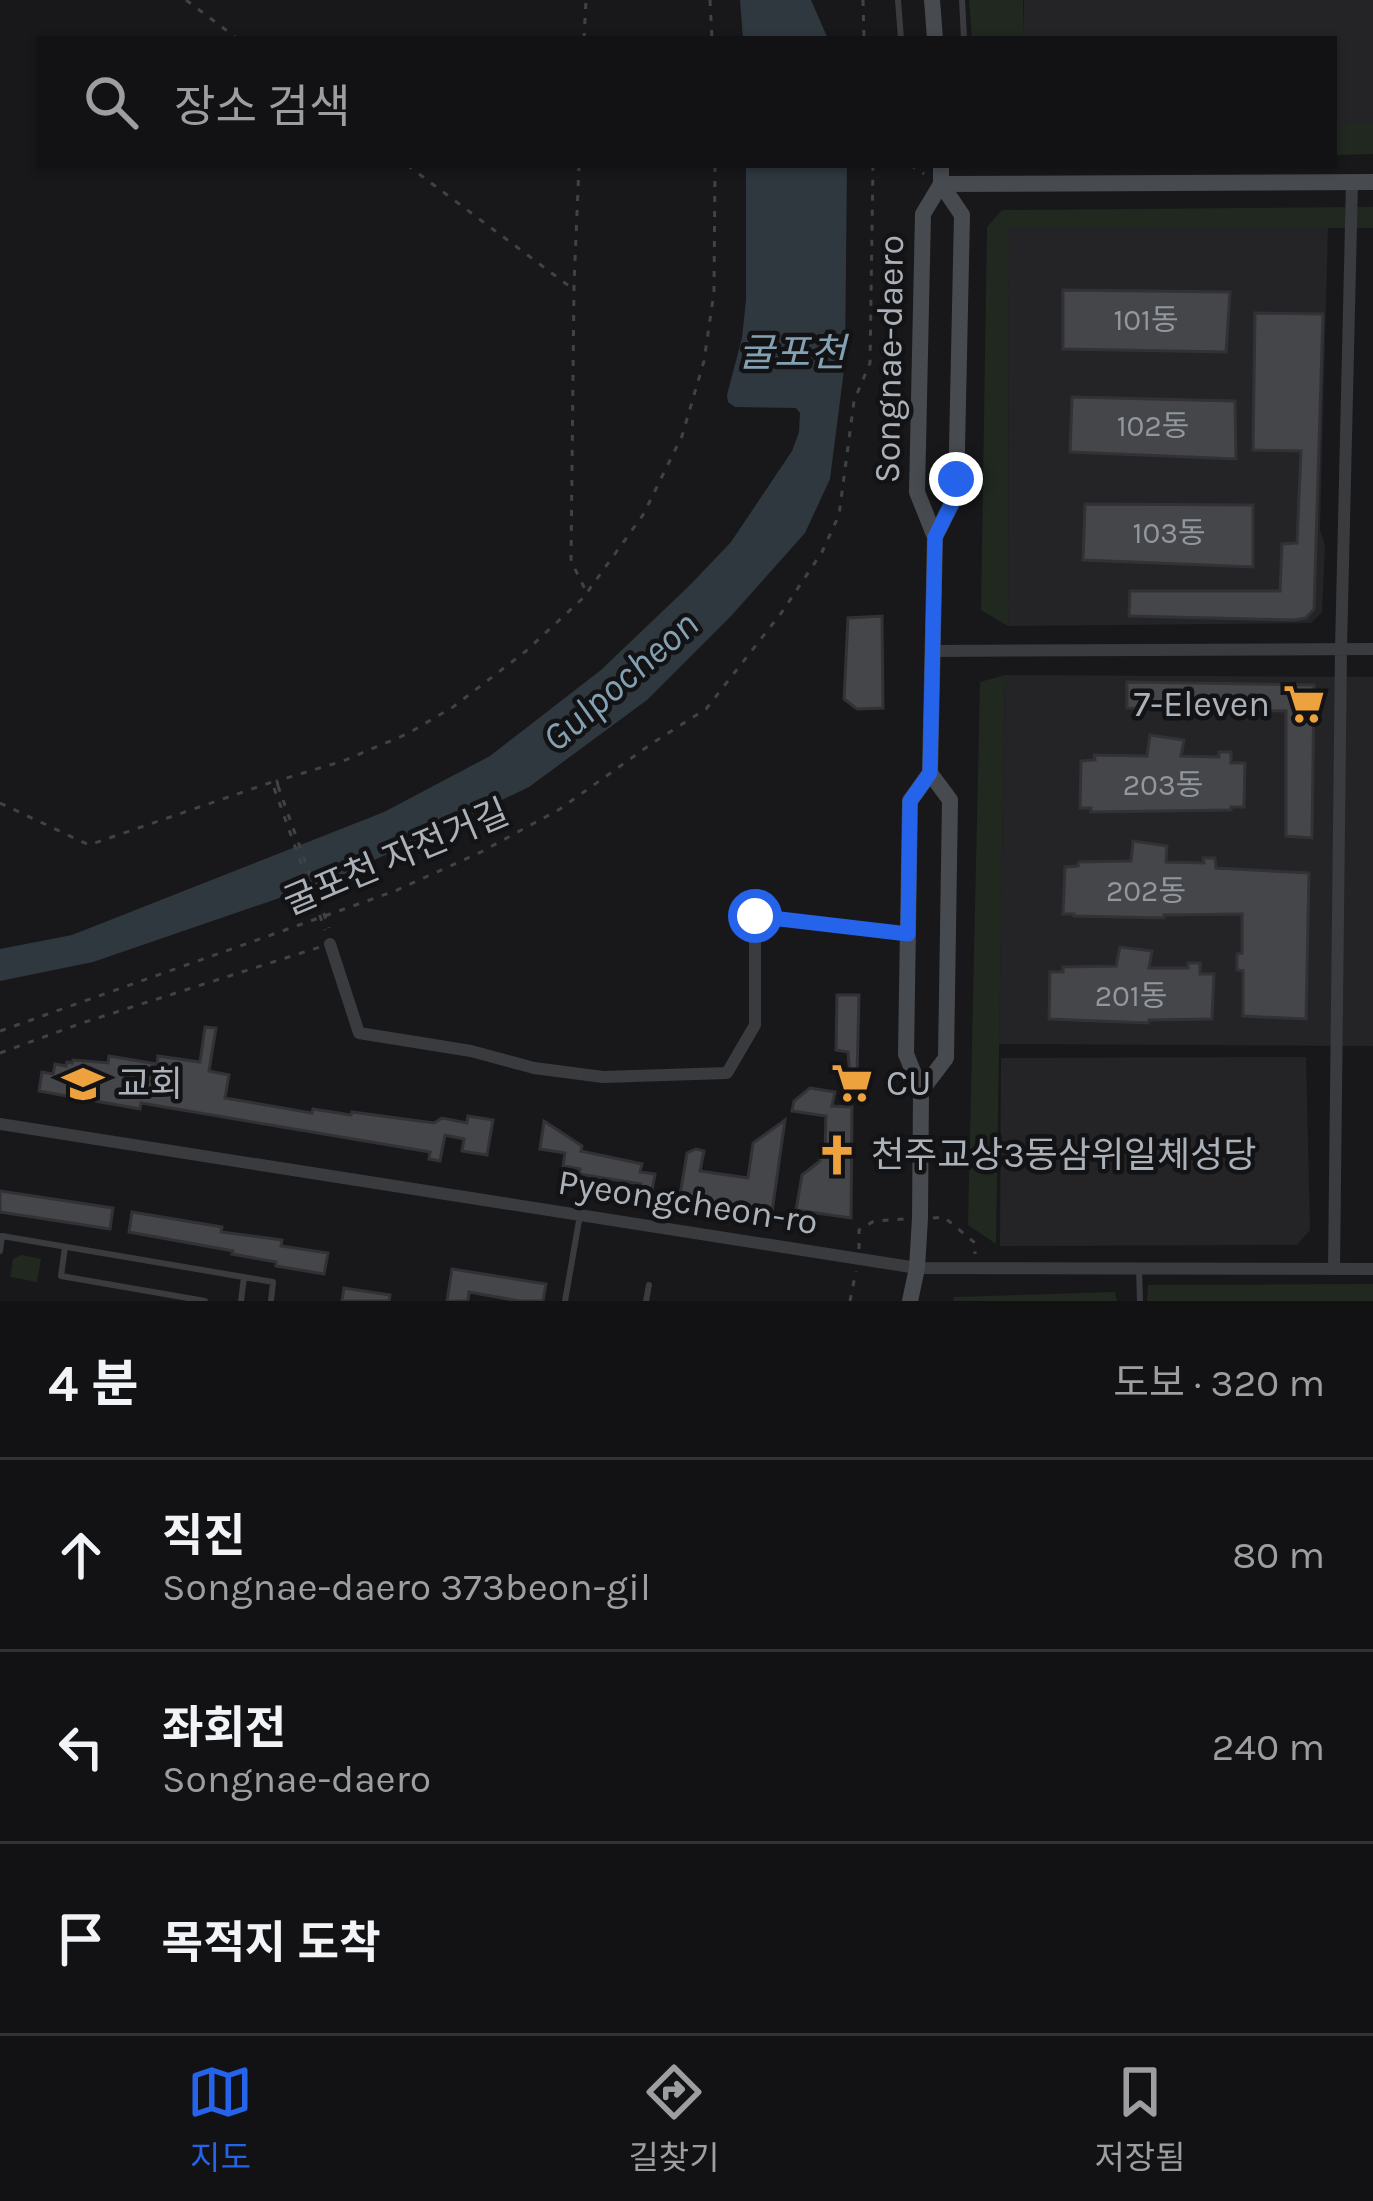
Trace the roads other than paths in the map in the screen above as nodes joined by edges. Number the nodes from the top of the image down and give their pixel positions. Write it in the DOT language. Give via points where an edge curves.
graph roads {
  1 [pos="898,0"];
  2 [pos="932,0"];
  3 [pos="962,0"];
  4 [pos="902,36"];
  5 [pos="935,36"];
  6 [pos="964,36"];
  7 [pos="941,175"];
  8 [pos="1352,182"];
  9 [pos="1373,182"];
  10 [pos="935,537"];
  11 [pos="1341,649"];
  12 [pos="1373,649"];
  13 [pos="933,650"];
  14 [pos="930,773"];
  15 [pos="328,934"];
  16 [pos="908,934"];
  17 [pos="921,1090"];
  18 [pos="0,1124"];
  19 [pos="580,1215"];
  20 [pos="65,1247"];
  21 [pos="0,1251"];
  22 [pos="917,1268"];
  23 [pos="1139,1269"];
  24 [pos="1334,1269"];
  25 [pos="1373,1269"];
  26 [pos="244,1277"];
  27 [pos="649,1285"];
  28 [pos="565,1300"];
  29 [pos="205,1301"];
  30 [pos="241,1301"];
  31 [pos="271,1301"];
  32 [pos="577,1301"];
  33 [pos="646,1301"];
  34 [pos="910,1301"];
  35 [pos="1140,1301"];
  1 -- 4 [label="lane"];
  2 -- 5 [label="street"];
  3 -- 6 [label="lane"];
  7 -- 8 [label="street"];
  7 -- 10 [label="street, Songnae-daero" via="923,214 917,469"];
  7 -- 10 [label="street, Songnae-daero" via="962,215 956,495"];
  8 -- 9 [label="street"];
  8 -- 11 [label="street"];
  10 -- 13 [label="street, Songnae-daero"];
  11 -- 12 [label="street"];
  11 -- 13 [label="street"];
  11 -- 24 [label="street"];
  13 -- 14 [label="street, Songnae-daero"];
  14 -- 16 [label="street, Songnae-daero" via="910,801"];
  14 -- 17 [label="street, Songnae-daero" via="950,800 946,1058"];
  15 -- 16 [label="street" via="359,1033 603,1078 727,1073 755,1024 755,916"];
  16 -- 17 [label="street, Songnae-daero" via="906,1054"];
  17 -- 22 [label="street, Songnae-daero"];
  18 -- 19 [label="street, Pyeongcheon-ro"];
  19 -- 22 [label="street, Pyeongcheon-ro"];
  19 -- 28 [label="lane"];
  20 -- 21 [label="lane" via="2,1236"];
  20 -- 26 [label="lane"];
  20 -- 29 [label="lane" via="61,1276"];
  22 -- 23 [label="street, Pyeongcheon-ro"];
  22 -- 34 [label="street, Songnae-daero"];
  23 -- 24 [label="street, Pyeongcheon-ro"];
  23 -- 35 [label="lane"];
  24 -- 25 [label="street, Pyeongcheon-ro"];
  26 -- 30 [label="lane"];
  26 -- 31 [label="lane" via="273,1282"];
  27 -- 33 [label="lane"];
  28 -- 32 [label="lane"];
}
